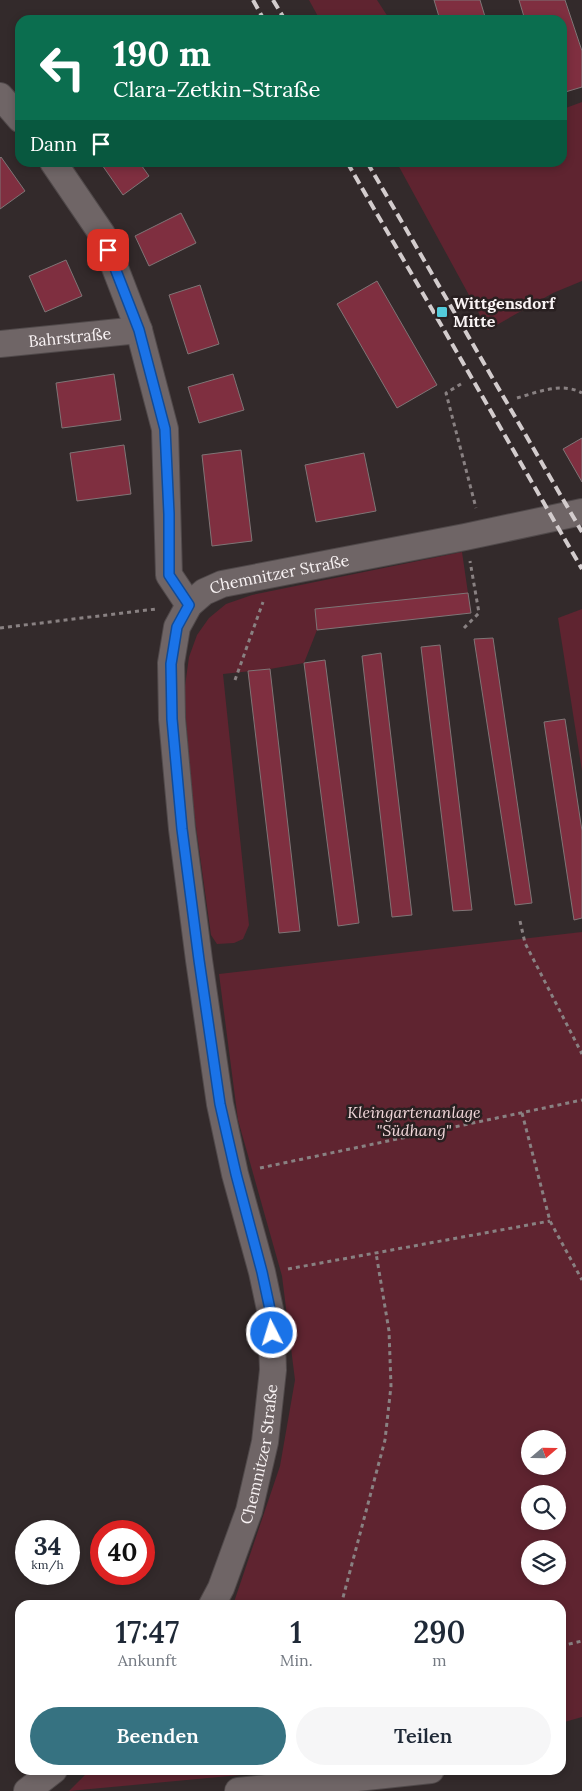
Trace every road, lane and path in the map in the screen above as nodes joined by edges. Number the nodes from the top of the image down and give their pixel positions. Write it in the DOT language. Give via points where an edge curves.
graph roads {
  1 [pos="0,96"];
  2 [pos="15,113"];
  3 [pos="56,167"];
  4 [pos="139,330"];
  5 [pos="0,344"];
  6 [pos="461,384"];
  7 [pos="582,393"];
  8 [pos="517,398"];
  9 [pos="582,512"];
  10 [pos="474,535"];
  11 [pos="262,576"];
  12 [pos="189,605"];
  13 [pos="0,628"];
  14 [pos="464,628"];
  15 [pos="235,680"];
  16 [pos="520,921"];
  17 [pos="582,1054"];
  18 [pos="582,1100"];
  19 [pos="522,1113"];
  20 [pos="236,1174"];
  21 [pos="550,1221"];
  22 [pos="376,1253"];
  23 [pos="262,1272"];
  24 [pos="582,1280"];
  25 [pos="215,1600"];
  26 [pos="342,1600"];
  27 [pos="582,1641"];
  28 [pos="566,1645"];
  29 [pos="48,1775"];
  30 [pos="386,1775"];
  31 [pos="27,1791"];
  32 [pos="238,1791"];
  1 -- 2 [label="street"];
  3 -- 4 [label="street" via="102,234"];
  4 -- 5 [label="street, Bahrstraße"];
  4 -- 12 [label="street" via="165,429 169,575"];
  6 -- 10 [label="path" via="446,392"];
  7 -- 8 [label="path" via="574,388 546,389"];
  9 -- 10 [label="street, Chemnitzer Straße"];
  10 -- 11 [label="street, Chemnitzer Straße"];
  10 -- 14 [label="path" via="479,613"];
  11 -- 12 [label="street, Chemnitzer Straße" via="222,584 204,592"];
  11 -- 15 [label="path" via="265,596"];
  12 -- 13 [label="path"];
  12 -- 20 [label="street, Chemnitzer Straße" via="177,627 171,664 172,719 199,960 220,1104"];
  16 -- 17 [label="path" via="525,943"];
  18 -- 19 [label="path"];
  19 -- 20 [label="path"];
  19 -- 21 [label="path"];
  20 -- 23 [label="street, Chemnitzer Straße"];
  21 -- 22 [label="path"];
  21 -- 24 [label="path"];
  22 -- 23 [label="path"];
  22 -- 26 [label="path" via="389,1331 391,1386 385,1440"];
  23 -- 25 [label="street, Chemnitzer Straße" via="271,1314 273,1370 265,1442 249,1511"];
  27 -- 28 [label="path"];
  29 -- 31 [label="street"];
  30 -- 32 [label="street"];
}
